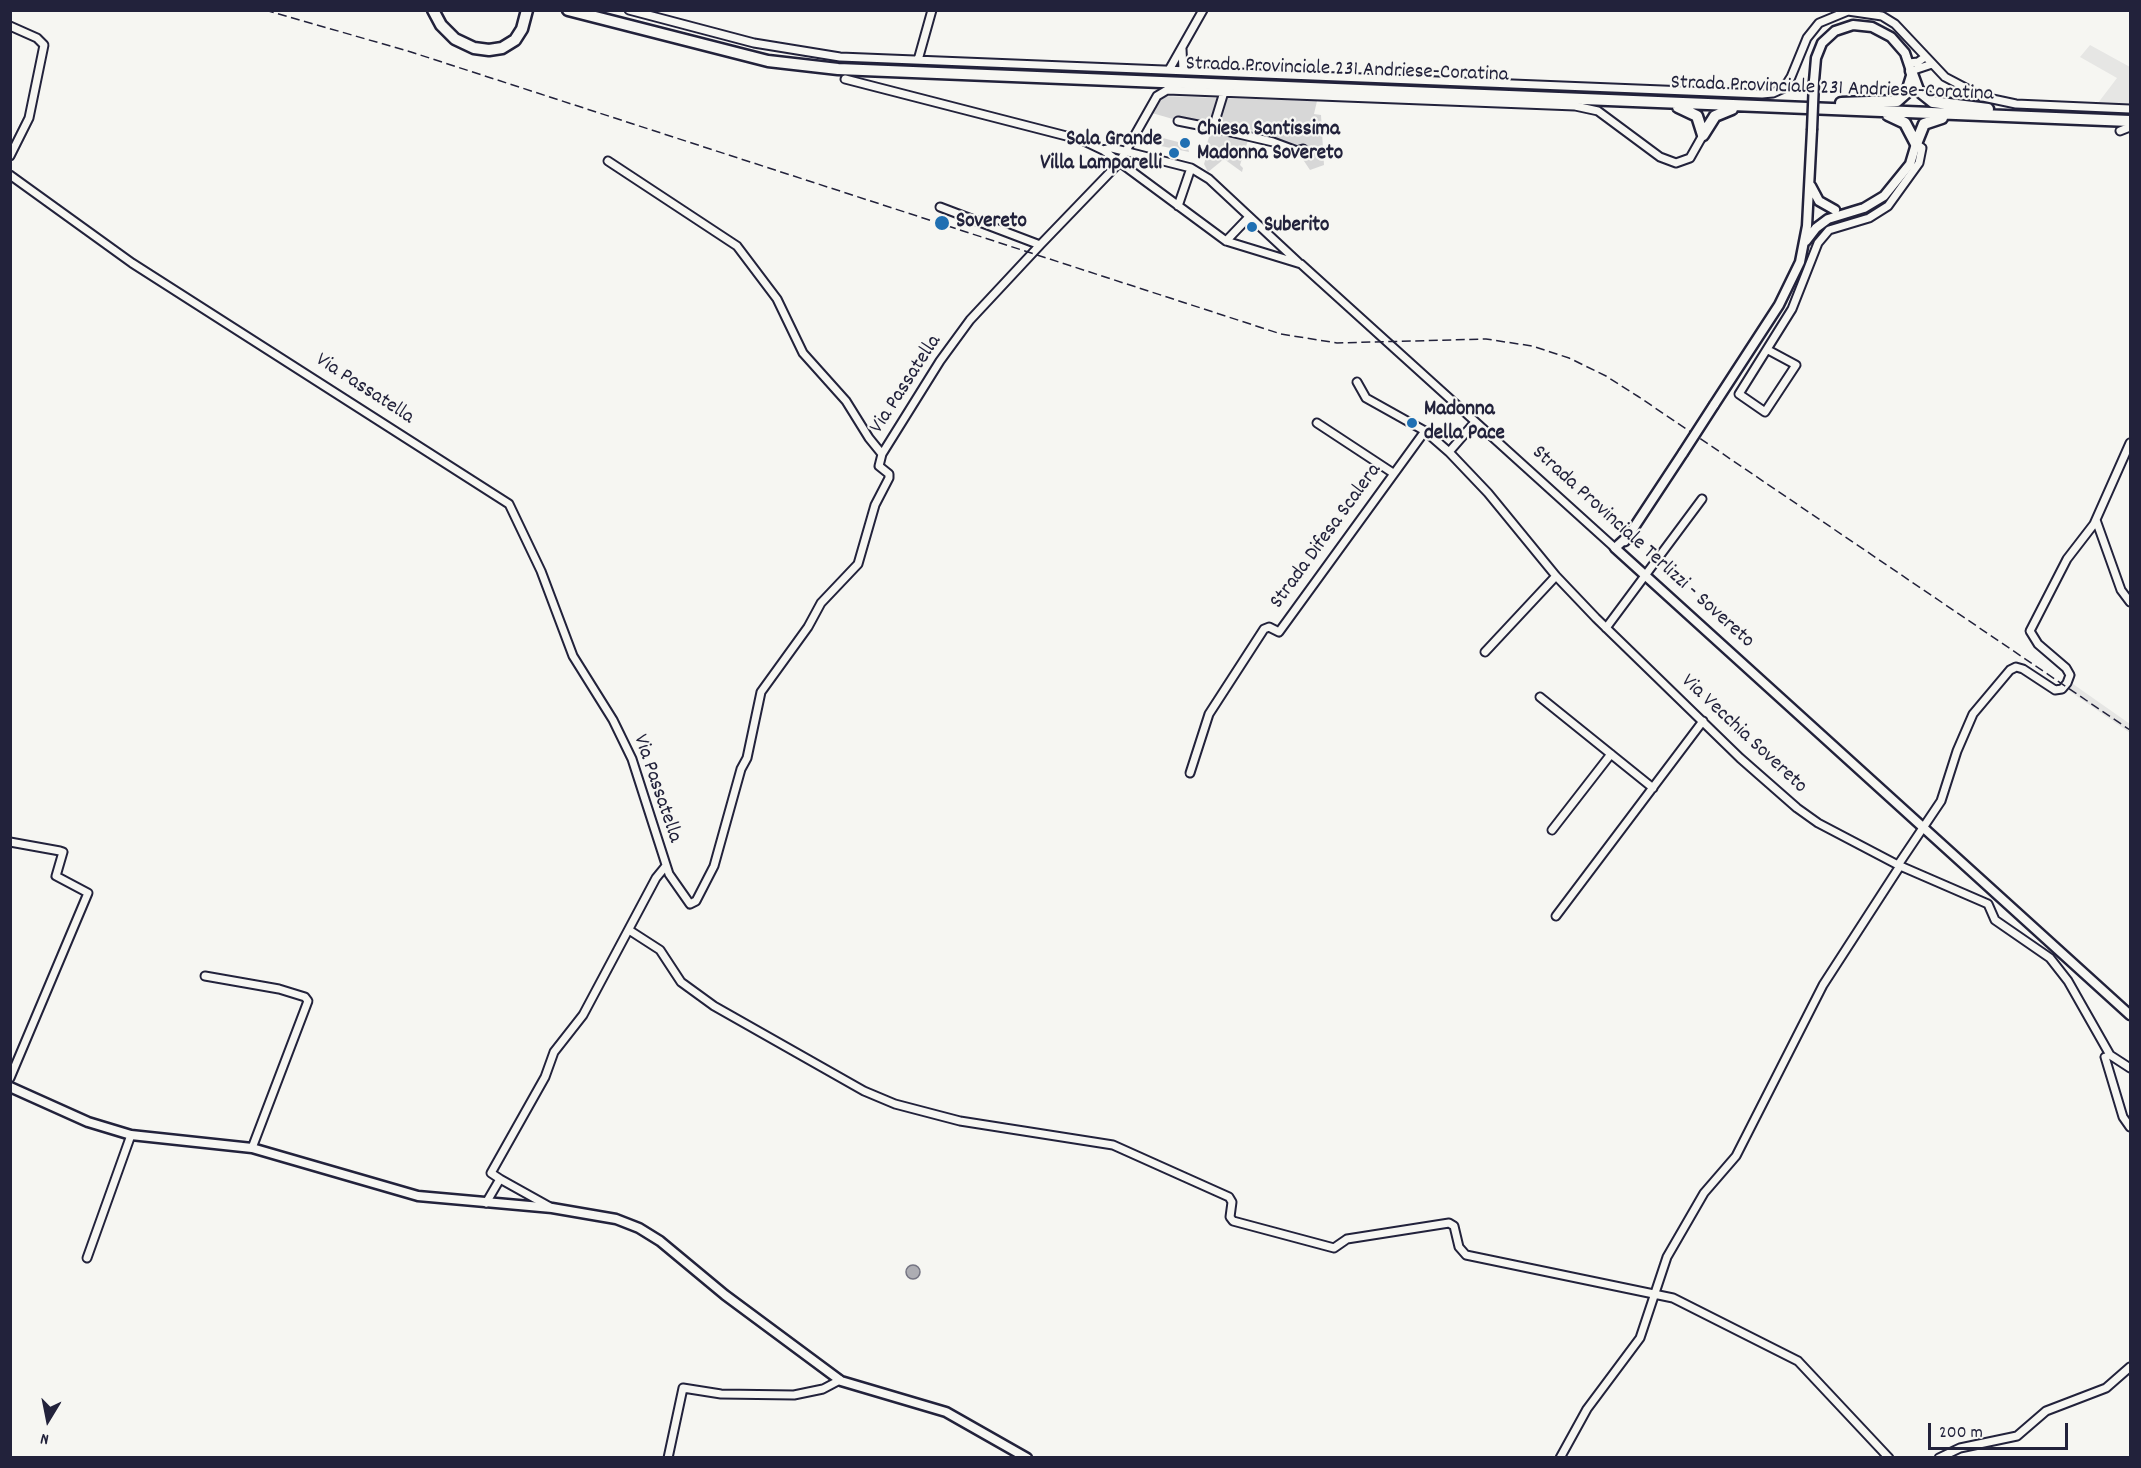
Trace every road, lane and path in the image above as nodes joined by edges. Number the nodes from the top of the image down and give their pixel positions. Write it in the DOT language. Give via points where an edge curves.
graph roads {
  1 [pos="433,10"];
  2 [pos="568,10"];
  3 [pos="592,10"];
  4 [pos="629,10"];
  5 [pos="932,10"];
  6 [pos="1203,10"];
  7 [pos="527,11"];
  8 [pos="10,26"];
  9 [pos="1182,49"];
  10 [pos="1925,57"];
  11 [pos="918,60"];
  12 [pos="1932,64"];
  13 [pos="1169,70"];
  14 [pos="1183,70"];
  15 [pos="1911,70"];
  16 [pos="845,79"];
  17 [pos="1224,92"];
  18 [pos="1619,101"];
  19 [pos="1828,106"];
  20 [pos="1773,107"];
  21 [pos="2130,109"];
  22 [pos="2006,113"];
  23 [pos="2130,115"];
  24 [pos="1178,121"];
  25 [pos="2130,121"];
  26 [pos="2130,127"];
  27 [pos="1213,128"];
  28 [pos="2120,132"];
  29 [pos="1703,135"];
  30 [pos="1916,144"];
  31 [pos="1303,149"];
  32 [pos="1103,150"];
  33 [pos="1128,152"];
  34 [pos="10,156"];
  35 [pos="608,161"];
  36 [pos="1119,163"];
  37 [pos="1191,168"];
  38 [pos="10,175"];
  39 [pos="1810,184"];
  40 [pos="1178,206"];
  41 [pos="940,207"];
  42 [pos="1808,211"];
  43 [pos="1837,213"];
  44 [pos="1249,217"];
  45 [pos="1226,242"];
  46 [pos="1804,244"];
  47 [pos="1040,245"];
  48 [pos="1301,264"];
  49 [pos="1770,351"];
  50 [pos="1357,382"];
  51 [pos="1475,422"];
  52 [pos="1317,423"];
  53 [pos="1425,431"];
  54 [pos="2130,443"];
  55 [pos="1449,452"];
  56 [pos="882,454"];
  57 [pos="1393,473"];
  58 [pos="1702,499"];
  59 [pos="2096,520"];
  60 [pos="1618,550"];
  61 [pos="1556,576"];
  62 [pos="1646,576"];
  63 [pos="2130,602"];
  64 [pos="1606,628"];
  65 [pos="1485,652"];
  66 [pos="1540,698"];
  67 [pos="1703,721"];
  68 [pos="1611,754"];
  69 [pos="1190,773"];
  70 [pos="1653,788"];
  71 [pos="1924,828"];
  72 [pos="1552,830"];
  73 [pos="10,842"];
  74 [pos="1899,866"];
  75 [pos="666,867"];
  76 [pos="2002,898"];
  77 [pos="1988,904"];
  78 [pos="1556,916"];
  79 [pos="629,930"];
  80 [pos="205,976"];
  81 [pos="2130,1015"];
  82 [pos="2105,1057"];
  83 [pos="2130,1068"];
  84 [pos="10,1078"];
  85 [pos="10,1087"];
  86 [pos="2130,1128"];
  87 [pos="131,1135"];
  88 [pos="252,1148"];
  89 [pos="500,1179"];
  90 [pos="486,1203"];
  91 [pos="552,1208"];
  92 [pos="87,1258"];
  93 [pos="1654,1294"];
  94 [pos="2130,1367"];
  95 [pos="840,1380"];
  96 [pos="668,1458"];
  97 [pos="1027,1458"];
  98 [pos="1560,1458"];
  99 [pos="1889,1458"];
  100 [pos="1939,1458"];
  1 -- 7 [label="highway" via="455,39 489,50 505,47 516,38"];
  2 -- 18 [label="highway, Strada Provinciale 231 Andriese-Coratina" via="757,58 838,69"];
  3 -- 19 [label="highway, Strada Provinciale 231 Andriese-Coratina" via="741,49 839,63"];
  4 -- 11 [label="street" via="765,45 840,57"];
  5 -- 11 [label="street"];
  6 -- 9 [label="street"];
  8 -- 34 [label="street" via="44,45 29,118"];
  9 -- 13 [label="street"];
  9 -- 14 [label="street"];
  10 -- 12 [label="street"];
  10 -- 14 [label="street" via="1895,24 1882,16 1848,10 1819,23 1806,38 1784,88 1762,94"];
  10 -- 15 [label="street"];
  11 -- 13 [label="street"];
  12 -- 15 [label="street"];
  12 -- 21 [label="street" via="1967,90 1997,101"];
  13 -- 14 [label="street"];
  15 -- 19 [label="highway" via="1907,92 1897,101"];
  15 -- 22 [label="highway" via="1920,92 1933,102"];
  15 -- 39 [label="main road, bridge" via="1901,47 1886,33 1869,26 1849,26 1833,32 1821,45 1815,58"];
  16 -- 32 [label="street" via="1082,140"];
  17 -- 27 [label="street"];
  17 -- 29 [label="street" via="1575,105 1598,111 1660,157 1674,162 1690,158"];
  17 -- 33 [label="street, Via Passatella" via="1160,92"];
  18 -- 20 [label="highway, Strada Provinciale 231 Andriese-Coratina"];
  18 -- 29 [label="highway" via="1688,110 1699,118"];
  19 -- 20 [label="highway, Strada Provinciale 231 Andriese-Coratina"];
  19 -- 22 [label="highway, Strada Provinciale 231 Andriese-Coratina"];
  19 -- 30 [label="highway" via="1896,118 1909,128"];
  20 -- 29 [label="highway" via="1724,111 1713,117"];
  22 -- 23 [label="highway, Strada Provinciale 231 Andriese-Coratina"];
  22 -- 25 [label="highway, Strada Provinciale 231 Andriese-Coratina"];
  22 -- 30 [label="highway" via="1932,119 1920,129"];
  24 -- 27 [label="street"];
  26 -- 28 [label="street"];
  27 -- 31 [label="street" via="1297,151"];
  30 -- 43 [label="main road" via="1910,164 1885,194 1864,208"];
  30 -- 49 [label="street" via="1923,148 1919,163 1888,206 1869,218 1829,230 1818,243 1792,309 1739,394 1765,412 1796,365"];
  32 -- 33 [label="street"];
  32 -- 36 [label="street, Strada Provinciale Terlizzi - Sovereto"];
  33 -- 36 [label="street, Via Passatella"];
  33 -- 37 [label="street"];
  35 -- 56 [label="street" via="737,246 777,299 803,353 846,400"];
  36 -- 40 [label="street, Strada Provinciale Terlizzi - Sovereto"];
  36 -- 47 [label="street, Via Passatella"];
  37 -- 40 [label="street"];
  37 -- 44 [label="street" via="1209,179"];
  38 -- 75 [label="street, Via Passatella" via="132,263 509,504 541,571 573,656 632,759"];
  39 -- 42 [label="main road"];
  39 -- 43 [label="main road" via="1819,201"];
  40 -- 45 [label="street, Strada Provinciale Terlizzi - Sovereto"];
  41 -- 47 [label="street"];
  42 -- 43 [label="main road"];
  42 -- 46 [label="main road"];
  43 -- 46 [label="main road" via="1816,228"];
  44 -- 45 [label="street"];
  44 -- 48 [label="street"];
  45 -- 48 [label="street, Strada Provinciale Terlizzi - Sovereto"];
  46 -- 60 [label="main road, bridge" via="1791,285"];
  47 -- 56 [label="street, Via Passatella" via="970,320"];
  48 -- 51 [label="street, Strada Provinciale Terlizzi - Sovereto"];
  50 -- 53 [label="street, Via Vecchia Sovereto" via="1366,398"];
  51 -- 55 [label="street"];
  51 -- 60 [label="street, Strada Provinciale Terlizzi - Sovereto"];
  52 -- 57 [label="street"];
  53 -- 55 [label="street, Via Vecchia Sovereto"];
  53 -- 57 [label="street, Strada Difesa Scalera"];
  54 -- 59 [label="street"];
  55 -- 61 [label="street, Via Vecchia Sovereto"];
  56 -- 75 [label="street, Via Passatella" via="879,466 889,477 875,505 858,564 821,603 761,692 747,758 714,866 695,902 690,904 684,898"];
  57 -- 69 [label="street, Strada Difesa Scalera" via="1279,632 1264,629 1209,714"];
  58 -- 62 [label="street"];
  59 -- 63 [label="street" via="2123,597"];
  59 -- 71 [label="street" via="2067,559 2030,631 2031,637 2066,668 2070,675 2067,683 2055,690 2023,669 2010,670 1973,714 1941,801"];
  60 -- 62 [label="main road, Strada Provinciale Terlizzi - Sovereto"];
  61 -- 64 [label="street, Via Vecchia Sovereto"];
  61 -- 65 [label="street"];
  62 -- 64 [label="street"];
  62 -- 71 [label="main road, Strada Provinciale Terlizzi - Sovereto"];
  64 -- 67 [label="street, Via Vecchia Sovereto"];
  66 -- 68 [label="street"];
  67 -- 70 [label="street"];
  67 -- 74 [label="street, Via Vecchia Sovereto" via="1740,758 1818,823"];
  68 -- 70 [label="street"];
  68 -- 72 [label="street"];
  70 -- 78 [label="street"];
  71 -- 74 [label="street"];
  71 -- 76 [label="main road, Strada Provinciale Terlizzi - Sovereto"];
  73 -- 84 [label="street" via="60,850 63,852 56,876 88,893"];
  74 -- 77 [label="street, Via Vecchia Sovereto"];
  74 -- 93 [label="street" via="1823,985 1736,1156 1704,1193 1678,1238"];
  75 -- 79 [label="street" via="656,878"];
  76 -- 77 [label="street"];
  76 -- 81 [label="main road, Strada Provinciale Terlizzi - Sovereto"];
  77 -- 83 [label="street, Via Vecchia Sovereto" via="1995,920 2053,960 2110,1055"];
  79 -- 89 [label="street" via="583,1015 554,1052 545,1077 499,1156 491,1173"];
  79 -- 93 [label="street" via="660,950 681,982 714,1006 864,1091 895,1104 960,1121 1113,1145 1229,1197 1233,1221 1334,1248 1347,1239 1449,1223 1466,1254"];
  80 -- 88 [label="street" via="279,989 308,1001"];
  82 -- 86 [label="street"];
  85 -- 87 [label="main road" via="88,1122"];
  87 -- 88 [label="main road"];
  87 -- 92 [label="street"];
  88 -- 90 [label="main road" via="399,1192"];
  89 -- 90 [label="street"];
  89 -- 91 [label="street"];
  90 -- 91 [label="main road"];
  91 -- 95 [label="main road" via="616,1219 639,1228"];
  93 -- 98 [label="street" via="1640,1338 1587,1409"];
  93 -- 99 [label="street" via="1673,1298 1798,1361"];
  94 -- 100 [label="street" via="2106,1388 2046,1411 2017,1436 1960,1448"];
  95 -- 96 [label="street" via="823,1389 794,1395 731,1395 683,1388"];
  95 -- 97 [label="main road" via="946,1412"];
}
